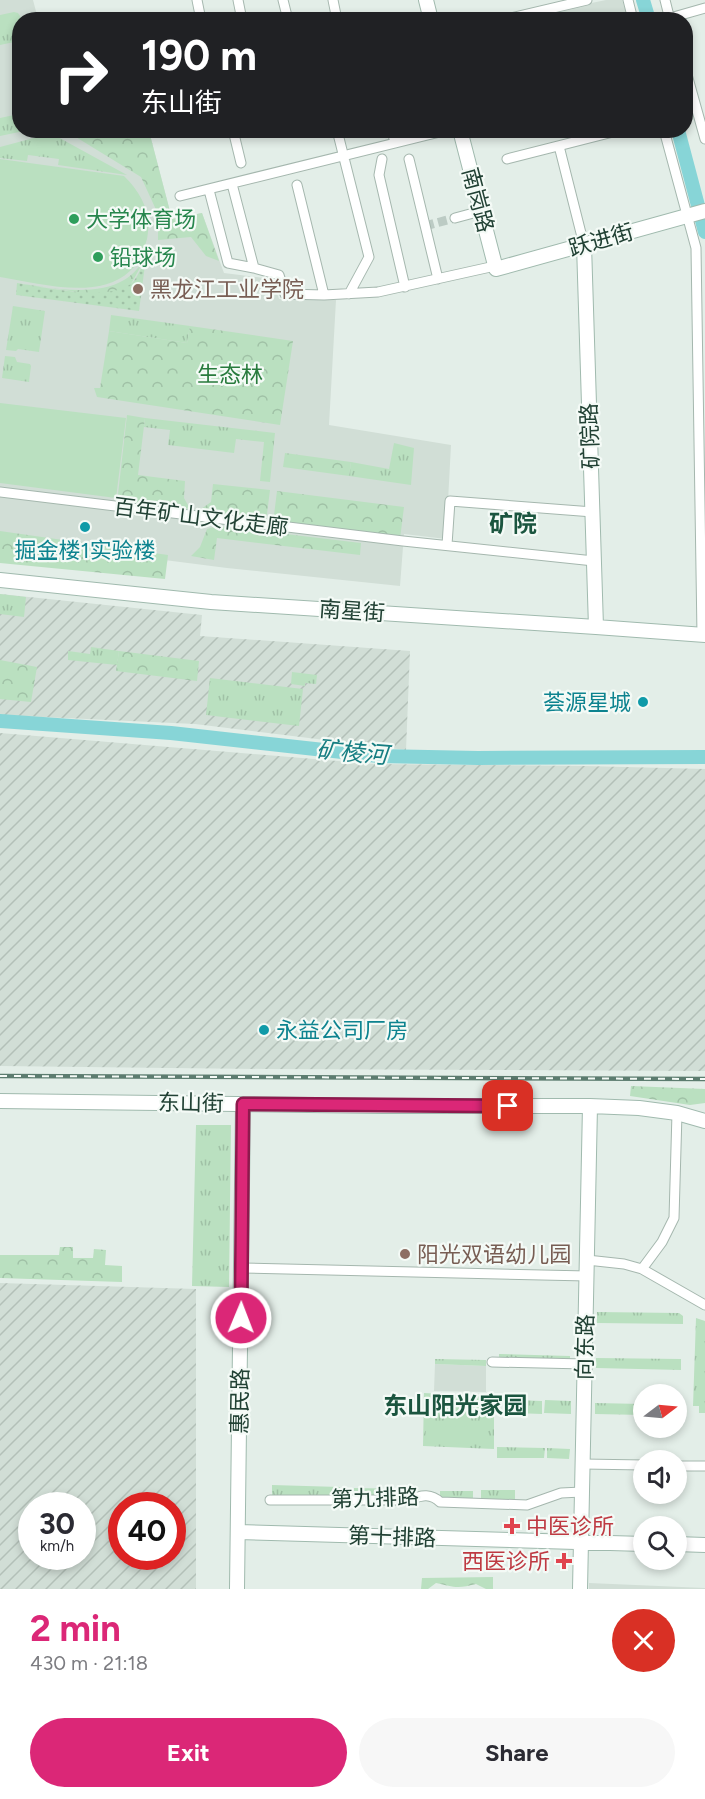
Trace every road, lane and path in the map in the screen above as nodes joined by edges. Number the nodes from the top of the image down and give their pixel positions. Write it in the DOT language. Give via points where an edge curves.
graph roads {
  1 [pos="587,0"];
  2 [pos="536,12"];
  3 [pos="693,97"];
  4 [pos="705,101"];
  5 [pos="695,104"];
  6 [pos="235,138"];
  7 [pos="339,138"];
  8 [pos="394,138"];
  9 [pos="415,138"];
  10 [pos="462,138"];
  11 [pos="590,138"];
  12 [pos="667,138"];
  13 [pos="705,139"];
  14 [pos="395,143"];
  15 [pos="560,146"];
  16 [pos="343,156"];
  17 [pos="382,159"];
  18 [pos="409,159"];
  19 [pos="507,159"];
  20 [pos="241,163"];
  21 [pos="232,184"];
  22 [pos="297,185"];
  23 [pos="209,189"];
  24 [pos="180,196"];
  25 [pos="481,211"];
  26 [pos="695,214"];
  27 [pos="455,218"];
  28 [pos="584,245"];
  29 [pos="254,268"];
  30 [pos="496,268"];
  31 [pos="438,279"];
  32 [pos="405,287"];
  33 [pos="349,294"];
  34 [pos="324,295"];
  35 [pos="0,492"];
  36 [pos="593,512"];
  37 [pos="447,546"];
  38 [pos="594,561"];
  39 [pos="0,580"];
  40 [pos="596,627"];
  41 [pos="703,635"];
  42 [pos="0,1101"];
  43 [pos="243,1104"];
  44 [pos="591,1106"];
  45 [pos="677,1113"];
  46 [pos="705,1121"];
  47 [pos="587,1260"];
  48 [pos="242,1268"];
  49 [pos="642,1269"];
  50 [pos="587,1276"];
  51 [pos="705,1305"];
  52 [pos="492,1362"];
  53 [pos="585,1364"];
  54 [pos="583,1464"];
  55 [pos="633,1465"];
  56 [pos="687,1466"];
  57 [pos="705,1467"];
  58 [pos="582,1492"];
  59 [pos="270,1500"];
  60 [pos="238,1532"];
  61 [pos="581,1543"];
  62 [pos="633,1544"];
  63 [pos="687,1544"];
  64 [pos="705,1545"];
  65 [pos="237,1589"];
  66 [pos="580,1589"];
  1 -- 2 [label="street"];
  3 -- 5 [label="street"];
  4 -- 5 [label="street"];
  5 -- 13 [label="street"];
  6 -- 20 [label="street"];
  7 -- 16 [label="street"];
  8 -- 14 [label="street"];
  9 -- 14 [label="street"];
  10 -- 25 [label="street, 南岗路"];
  11 -- 15 [label="street"];
  12 -- 26 [label="street"];
  14 -- 16 [label="street"];
  15 -- 19 [label="street"];
  15 -- 28 [label="street"];
  16 -- 21 [label="street"];
  16 -- 33 [label="street" via="369,257"];
  17 -- 32 [label="street" via="380,175"];
  18 -- 31 [label="street"];
  21 -- 23 [label="street"];
  21 -- 29 [label="street"];
  22 -- 34 [label="street"];
  23 -- 24 [label="street"];
  23 -- 29 [label="street" via="228,263"];
  25 -- 27 [label="street"];
  25 -- 30 [label="street, 南岗路"];
  26 -- 28 [label="street, 跃进街"];
  26 -- 41 [label="street"];
  28 -- 30 [label="street, 跃进街"];
  28 -- 36 [label="street, 矿院路"];
  29 -- 34 [label="street" via="279,274 285,294"];
  30 -- 31 [label="street"];
  31 -- 32 [label="street"];
  32 -- 33 [label="street"];
  33 -- 34 [label="street"];
  35 -- 37 [label="street, 百年矿山文化走廊"];
  36 -- 37 [label="street" via="450,501"];
  36 -- 38 [label="street, 矿院路"];
  37 -- 38 [label="street, 百年矿山文化走廊"];
  38 -- 40 [label="street, 矿院路"];
  39 -- 40 [label="street, 南星街" via="212,602"];
  40 -- 41 [label="street, 南星街"];
  42 -- 43 [label="street, 东山街"];
  43 -- 44 [label="street, 东山街"];
  43 -- 48 [label="street, 惠民路"];
  44 -- 45 [label="street, 东山街"];
  44 -- 47 [label="street, 向东路"];
  45 -- 46 [label="street, 东山街"];
  45 -- 49 [label="street" via="674,1218"];
  47 -- 49 [label="street"];
  47 -- 50 [label="street, 向东路"];
  48 -- 50 [label="street"];
  48 -- 60 [label="street, 惠民路"];
  49 -- 51 [label="street"];
  50 -- 53 [label="street, 向东路"];
  52 -- 53 [label="street"];
  53 -- 54 [label="street, 向东路"];
  54 -- 55 [label="street"];
  54 -- 58 [label="street, 向东路"];
  56 -- 57 [label="street"];
  58 -- 59 [label="street, 第九排路" via="561,1493 527,1505 440,1502 434,1497 418,1496 412,1500"];
  58 -- 61 [label="street, 向东路"];
  60 -- 61 [label="street, 第十排路"];
  60 -- 65 [label="street, 惠民路"];
  61 -- 62 [label="street, 第十排路"];
  61 -- 66 [label="street, 向东路"];
  63 -- 64 [label="street"];
}
